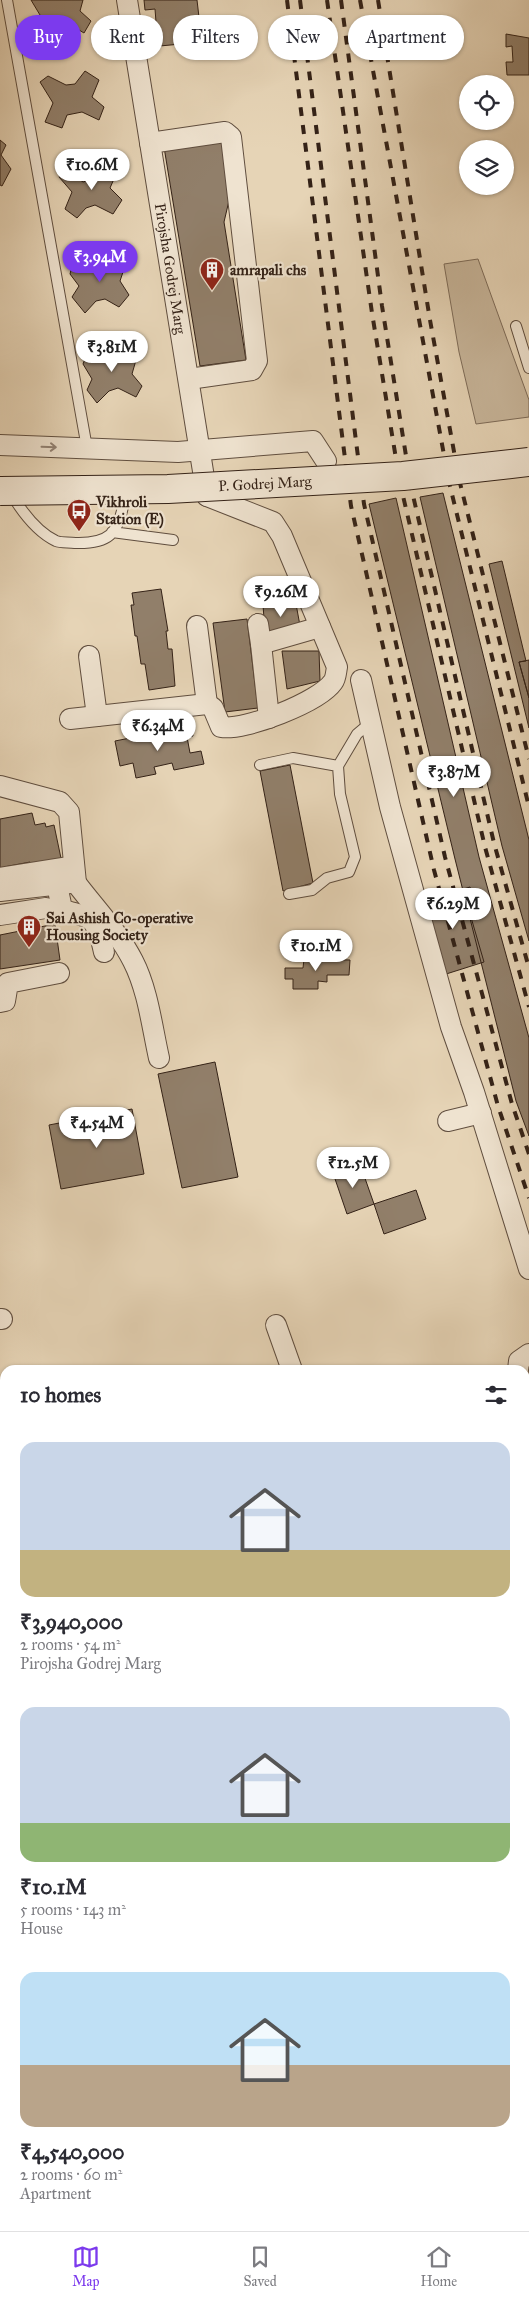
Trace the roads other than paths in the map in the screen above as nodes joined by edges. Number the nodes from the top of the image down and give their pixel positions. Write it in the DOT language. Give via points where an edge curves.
graph roads {
  1 [pos="7,0"];
  2 [pos="127,0"];
  3 [pos="150,143"];
  4 [pos="516,326"];
  5 [pos="529,368"];
  6 [pos="189,379"];
  7 [pos="0,445"];
  8 [pos="87,448"];
  9 [pos="201,450"];
  10 [pos="326,461"];
  11 [pos="529,462"];
  12 [pos="207,496"];
  13 [pos="6,499"];
  14 [pos="124,502"];
  15 [pos="112,532"];
  16 [pos="173,540"];
  17 [pos="258,624"];
  18 [pos="197,626"];
  19 [pos="320,627"];
  20 [pos="262,644"];
  21 [pos="89,656"];
  22 [pos="361,680"];
  23 [pos="207,704"];
  24 [pos="96,716"];
  25 [pos="269,718"];
  26 [pos="70,719"];
  27 [pos="370,723"];
  28 [pos="260,764"];
  29 [pos="338,766"];
  30 [pos="0,786"];
  31 [pos="0,878"];
  32 [pos="69,878"];
  33 [pos="0,891"];
  34 [pos="289,894"];
  35 [pos="46,908"];
  36 [pos="0,915"];
  37 [pos="104,952"];
  38 [pos="59,973"];
  39 [pos="0,1002"];
  40 [pos="159,1058"];
  41 [pos="480,1113"];
  42 [pos="448,1121"];
  43 [pos="529,1269"];
  44 [pos="276,1325"];
  45 [pos="529,1354"];
  46 [pos="290,1365"];
  47 [pos="519,1365"];
  1 -- 8 [label="lane"];
  2 -- 3 [label="street, Pirojsha Godrej Marg"];
  3 -- 6 [label="street, Pirojsha Godrej Marg"];
  3 -- 6 [label="street" via="225,132 231,137 257,361 252,370"];
  4 -- 5 [label="lane"];
  6 -- 9 [label="street, Pirojsha Godrej Marg"];
  7 -- 8 [label="street, one-way"];
  8 -- 9 [label="street"];
  9 -- 10 [label="street" via="313,441"];
  9 -- 12 [label="street, Pirojsha Godrej Marg"];
  11 -- 13 [label="street, P. Godrej Marg, bridge" via="404,476"];
  12 -- 14 [label="street" via="197,501"];
  12 -- 19 [label="street" via="273,522"];
  13 -- 14 [label="street"];
  13 -- 15 [label="lane" via="57,542 104,540"];
  14 -- 15 [label="lane" via="118,527"];
  15 -- 16 [label="lane"];
  17 -- 20 [label="street"];
  18 -- 23 [label="street"];
  19 -- 20 [label="street"];
  19 -- 25 [label="street" via="337,667 333,682 311,699"];
  20 -- 25 [label="street"];
  21 -- 24 [label="street"];
  22 -- 27 [label="street"];
  23 -- 24 [label="street"];
  23 -- 25 [label="street" via="221,727 230,728"];
  24 -- 26 [label="street"];
  27 -- 29 [label="lane" via="357,734"];
  27 -- 41 [label="street" via="451,1027"];
  28 -- 29 [label="lane" via="293,758"];
  29 -- 34 [label="lane" via="340,794 355,857 349,872 328,878 312,890"];
  30 -- 32 [label="street" via="60,802 69,812"];
  31 -- 32 [label="street"];
  32 -- 33 [label="street"];
  32 -- 37 [label="street" via="62,909 92,921 99,931"];
  32 -- 40 [label="street" via="134,962"];
  35 -- 36 [label="street"];
  38 -- 39 [label="street" via="8,983 5,1001"];
  41 -- 42 [label="street"];
  41 -- 43 [label="street"];
  44 -- 46 [label="street"];
  45 -- 47 [label="street"];
}
